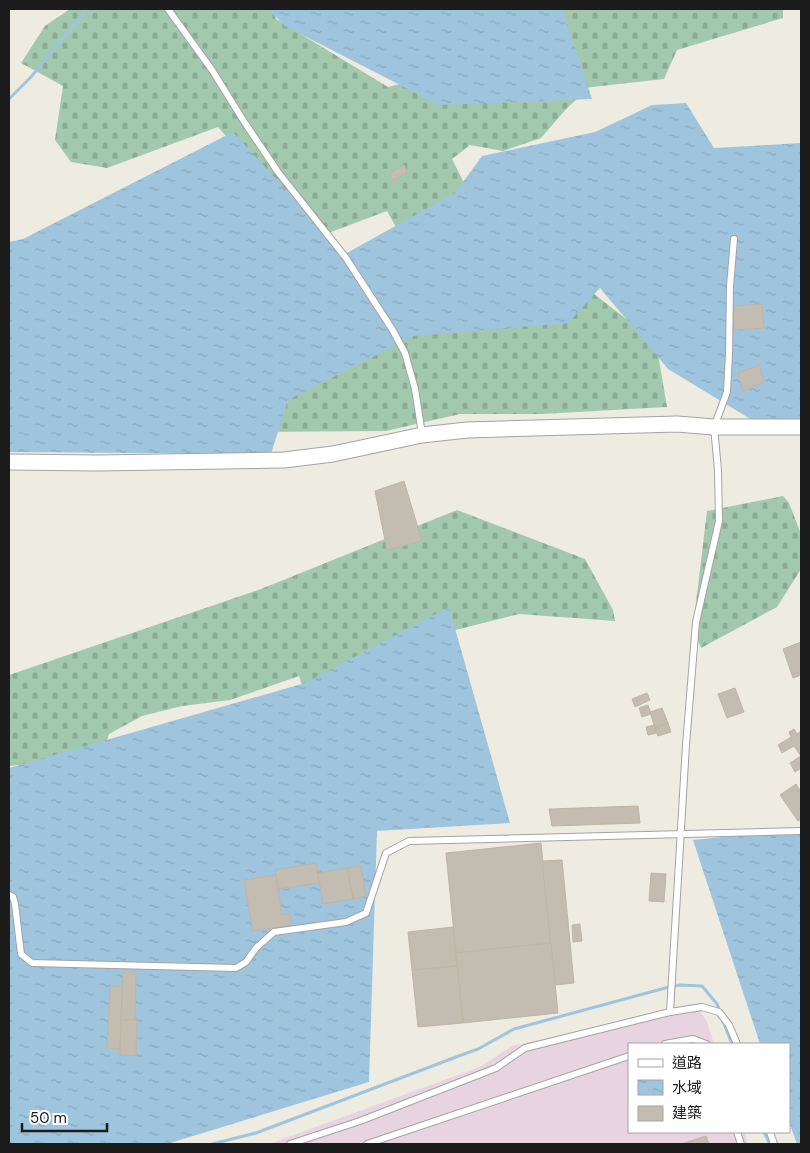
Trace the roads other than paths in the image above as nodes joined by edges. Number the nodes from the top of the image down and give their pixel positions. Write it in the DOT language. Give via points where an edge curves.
graph roads {
  1 [pos="168,9"];
  2 [pos="734,239"];
  3 [pos="714,427"];
  4 [pos="801,427"];
  5 [pos="422,436"];
  6 [pos="9,462"];
  7 [pos="801,831"];
  8 [pos="680,835"];
  9 [pos="9,895"];
  10 [pos="670,1012"];
  11 [pos="671,1043"];
  12 [pos="703,1043"];
  13 [pos="736,1043"];
  14 [pos="628,1056"];
  15 [pos="290,1144"];
  16 [pos="367,1144"];
  1 -- 5 [label="lane" via="278,172 346,258 392,329 405,352 415,388"];
  2 -- 3 [label="lane" via="727,392"];
  3 -- 4 [label="street"];
  3 -- 5 [label="street" via="677,424 467,430"];
  3 -- 8 [label="lane" via="719,521 696,622"];
  5 -- 6 [label="street" via="284,460"];
  7 -- 8 [label="lane"];
  8 -- 9 [label="lane" via="409,841 386,854 366,913 346,922 274,932 246,962 236,968 32,963 21,954 15,904"];
  8 -- 10 [label="lane"];
  10 -- 13 [label="lane" via="702,1007 719,1012 729,1025"];
  10 -- 15 [label="lane" via="525,1048 496,1068 360,1121"];
  11 -- 12 [label="lane" via="693,1039"];
  14 -- 16 [label="lane"];
}
